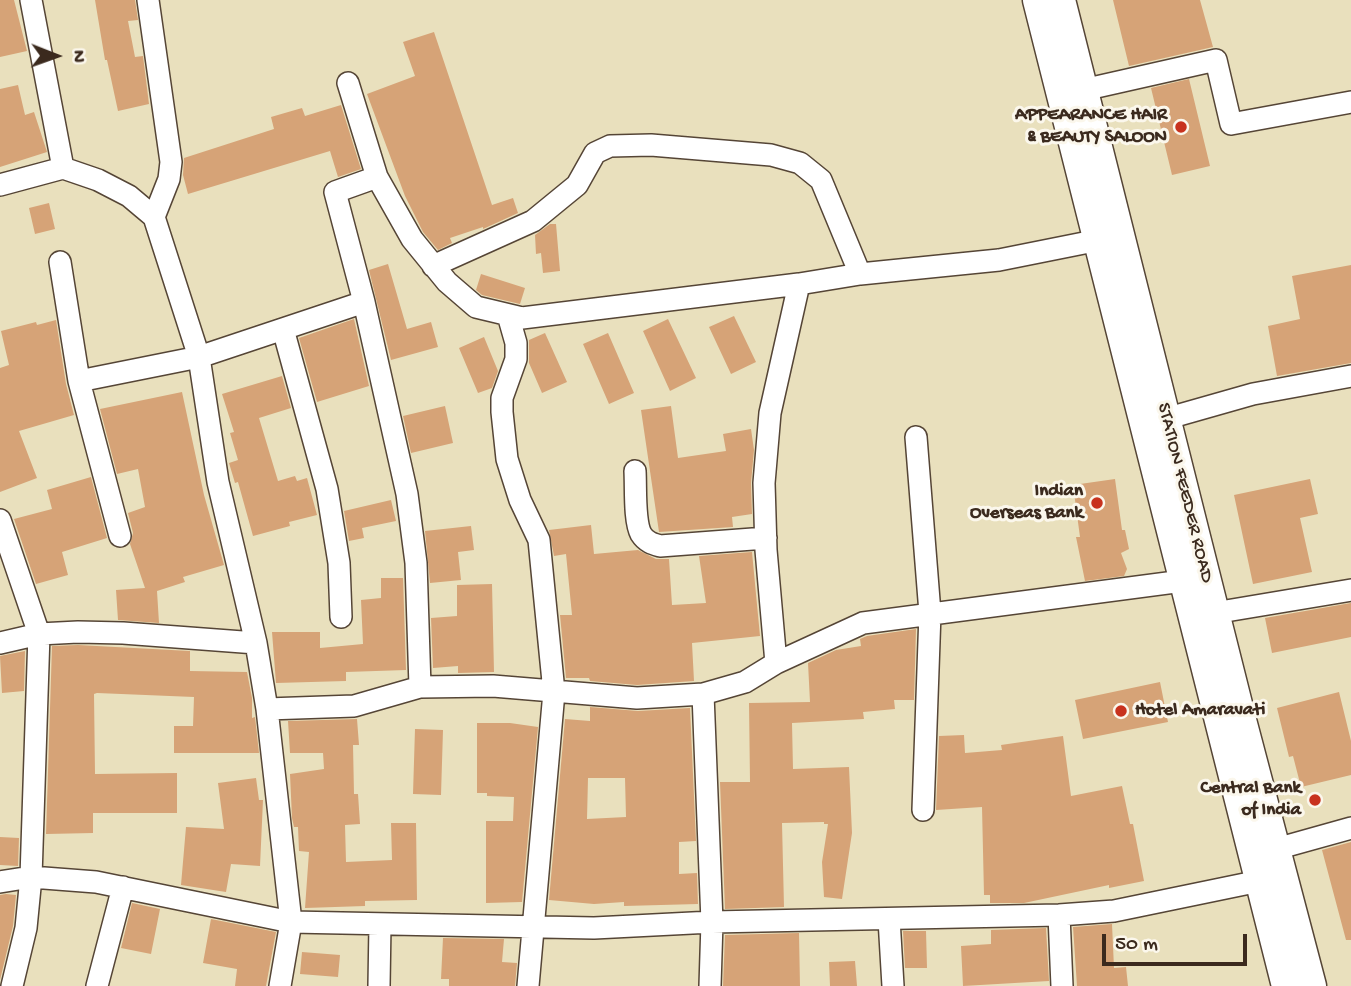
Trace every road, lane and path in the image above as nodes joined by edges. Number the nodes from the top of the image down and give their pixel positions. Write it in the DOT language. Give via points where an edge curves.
graph roads {
  1 [pos="31,0"];
  2 [pos="148,0"];
  3 [pos="1038,0"];
  4 [pos="1060,0"];
  5 [pos="348,83"];
  6 [pos="1083,90"];
  7 [pos="1351,102"];
  8 [pos="63,168"];
  9 [pos="377,177"];
  10 [pos="0,186"];
  11 [pos="154,218"];
  12 [pos="1099,240"];
  13 [pos="60,262"];
  14 [pos="433,266"];
  15 [pos="860,274"];
  16 [pos="799,284"];
  17 [pos="365,302"];
  18 [pos="508,315"];
  19 [pos="283,329"];
  20 [pos="199,358"];
  21 [pos="1351,376"];
  22 [pos="79,381"];
  23 [pos="1165,419"];
  24 [pos="916,437"];
  25 [pos="635,471"];
  26 [pos="0,520"];
  27 [pos="120,536"];
  28 [pos="766,538"];
  29 [pos="1195,579"];
  30 [pos="1351,590"];
  31 [pos="930,613"];
  32 [pos="1214,613"];
  33 [pos="341,617"];
  34 [pos="39,634"];
  35 [pos="0,643"];
  36 [pos="256,643"];
  37 [pos="776,663"];
  38 [pos="419,687"];
  39 [pos="554,692"];
  40 [pos="703,694"];
  41 [pos="267,709"];
  42 [pos="923,810"];
  43 [pos="1351,828"];
  44 [pos="1273,869"];
  45 [pos="31,877"];
  46 [pos="0,883"];
  47 [pos="123,887"];
  48 [pos="1059,915"];
  49 [pos="889,919"];
  50 [pos="291,922"];
  51 [pos="712,922"];
  52 [pos="380,924"];
  53 [pos="533,928"];
  54 [pos="12,986"];
  55 [pos="97,986"];
  56 [pos="280,986"];
  57 [pos="379,986"];
  58 [pos="528,986"];
  59 [pos="710,986"];
  60 [pos="893,986"];
  61 [pos="1062,986"];
  62 [pos="1287,986"];
  63 [pos="1311,986"];
  1 -- 8 [label="street"];
  2 -- 11 [label="street" via="171,162"];
  3 -- 12 [label="street, STATION FEEDER ROAD"];
  4 -- 6 [label="street, STATION FEEDER ROAD"];
  5 -- 9 [label="street"];
  6 -- 7 [label="street" via="1216,60 1231,124"];
  6 -- 23 [label="street, STATION FEEDER ROAD"];
  8 -- 10 [label="street"];
  8 -- 11 [label="street" via="129,197"];
  9 -- 14 [label="street"];
  9 -- 17 [label="street" via="335,192"];
  11 -- 20 [label="street"];
  12 -- 15 [label="street" via="999,260"];
  12 -- 29 [label="street, STATION FEEDER ROAD"];
  13 -- 22 [label="street"];
  14 -- 15 [label="street" via="533,221 577,185 596,153 610,146 651,145 771,155 800,163 821,180"];
  14 -- 18 [label="street" via="476,307"];
  15 -- 16 [label="street"];
  16 -- 18 [label="street" via="522,318"];
  16 -- 28 [label="street" via="770,413 764,484"];
  17 -- 19 [label="street"];
  17 -- 38 [label="street" via="407,494 416,564"];
  18 -- 39 [label="street" via="516,359 502,398 503,424 520,500 539,540"];
  19 -- 20 [label="street"];
  19 -- 33 [label="street" via="327,489 339,563"];
  20 -- 22 [label="street"];
  20 -- 36 [label="street" via="218,482"];
  21 -- 23 [label="street" via="1253,394"];
  22 -- 27 [label="street"];
  23 -- 29 [label="street, STATION FEEDER ROAD"];
  24 -- 31 [label="street"];
  25 -- 28 [label="street" via="638,520 649,543"];
  26 -- 34 [label="street"];
  28 -- 37 [label="street"];
  29 -- 31 [label="street"];
  29 -- 32 [label="street, STATION FEEDER ROAD"];
  29 -- 44 [label="street, STATION FEEDER ROAD"];
  30 -- 32 [label="street"];
  31 -- 37 [label="street" via="863,623"];
  31 -- 42 [label="street"];
  32 -- 44 [label="street, STATION FEEDER ROAD"];
  34 -- 35 [label="street"];
  34 -- 36 [label="street" via="123,633"];
  34 -- 45 [label="street"];
  36 -- 41 [label="street"];
  37 -- 40 [label="street" via="745,682"];
  38 -- 39 [label="street" via="493,686"];
  38 -- 41 [label="street" via="354,706"];
  39 -- 40 [label="street" via="637,698"];
  39 -- 53 [label="street"];
  40 -- 51 [label="street"];
  41 -- 50 [label="street"];
  43 -- 44 [label="street"];
  44 -- 48 [label="street" via="1114,911"];
  44 -- 62 [label="street, STATION FEEDER ROAD"];
  44 -- 63 [label="street, STATION FEEDER ROAD"];
  45 -- 46 [label="street"];
  45 -- 47 [label="street"];
  45 -- 54 [label="street" via="26,928"];
  47 -- 50 [label="street"];
  47 -- 55 [label="street"];
  48 -- 49 [label="street"];
  48 -- 61 [label="street"];
  49 -- 51 [label="street"];
  49 -- 60 [label="street"];
  50 -- 52 [label="street"];
  50 -- 56 [label="street"];
  51 -- 53 [label="street"];
  51 -- 59 [label="street"];
  52 -- 53 [label="street"];
  52 -- 57 [label="street"];
  53 -- 58 [label="street"];
}
